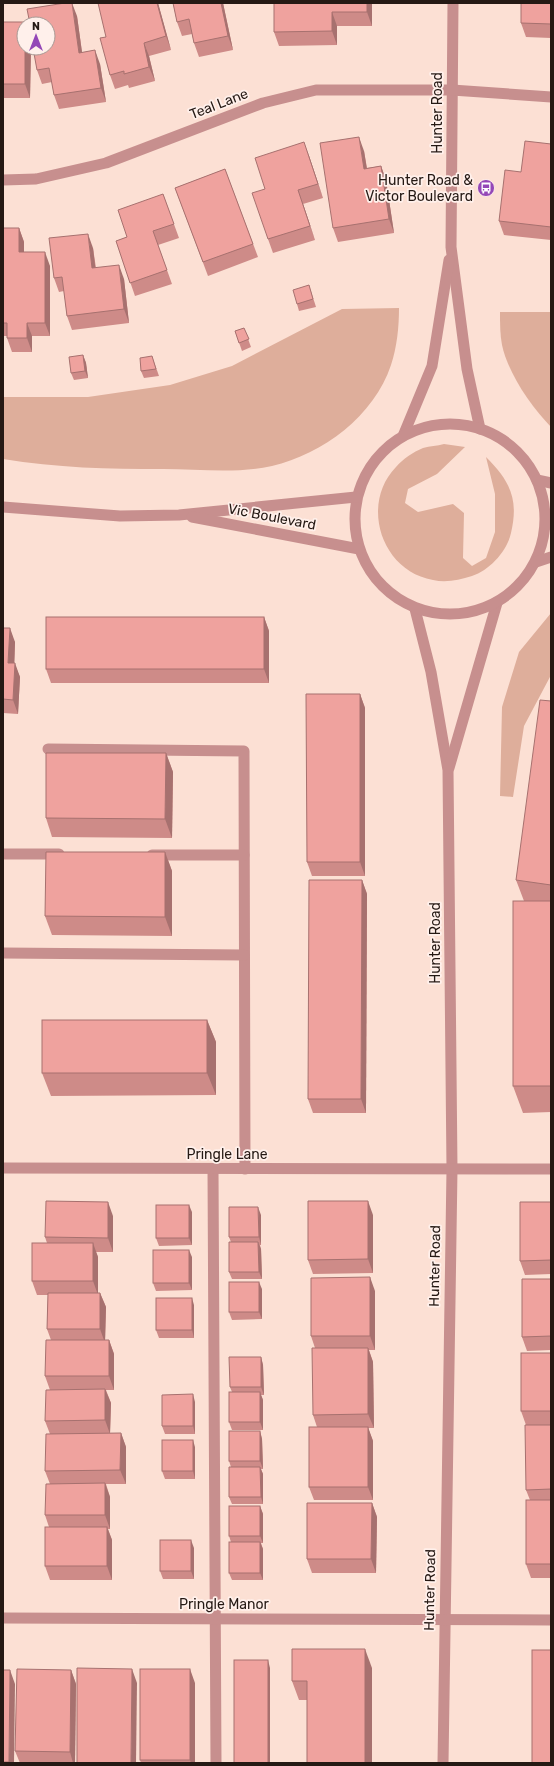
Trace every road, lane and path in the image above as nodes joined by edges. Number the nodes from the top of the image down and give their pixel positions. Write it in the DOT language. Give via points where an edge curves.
graph roads {
  1 [pos="453,3"];
  2 [pos="452,90"];
  3 [pos="551,97"];
  4 [pos="3,180"];
  5 [pos="451,247"];
  6 [pos="480,429"];
  7 [pos="403,436"];
  8 [pos="537,480"];
  9 [pos="551,484"];
  10 [pos="356,497"];
  11 [pos="3,507"];
  12 [pos="179,515"];
  13 [pos="358,549"];
  14 [pos="551,556"];
  15 [pos="536,562"];
  16 [pos="497,603"];
  17 [pos="415,609"];
  18 [pos="48,749"];
  19 [pos="448,770"];
  20 [pos="3,854"];
  21 [pos="72,854"];
  22 [pos="142,854"];
  23 [pos="244,855"];
  24 [pos="3,953"];
  25 [pos="244,955"];
  26 [pos="3,1168"];
  27 [pos="214,1169"];
  28 [pos="245,1169"];
  29 [pos="452,1169"];
  30 [pos="551,1169"];
  31 [pos="3,1618"];
  32 [pos="215,1619"];
  33 [pos="444,1620"];
  34 [pos="551,1620"];
  35 [pos="216,1763"];
  36 [pos="443,1763"];
  1 -- 2 [label="street, Hunter Road"];
  2 -- 3 [label="street, Teal Lane"];
  2 -- 4 [label="street, Teal Lane" via="316,90 263,103 106,163 36,179"];
  2 -- 5 [label="street, Hunter Road"];
  5 -- 6 [label="street, Hunter Road" via="467,369"];
  5 -- 7 [label="street, Hunter Road" via="432,366"];
  6 -- 7 [label="street" via="454,424 428,426"];
  6 -- 8 [label="street" via="504,440 523,458"];
  7 -- 10 [label="street" via="382,451 366,473"];
  8 -- 9 [label="street"];
  8 -- 15 [label="street" via="545,508 544,535"];
  10 -- 12 [label="street, Vic Boulevard"];
  10 -- 13 [label="street" via="354,523"];
  11 -- 12 [label="street, Vic Boulevard" via="120,516"];
  12 -- 13 [label="street, Vic Boulevard"];
  13 -- 17 [label="street" via="371,574 390,595"];
  14 -- 15 [label="street"];
  15 -- 16 [label="street" via="520,586"];
  16 -- 17 [label="street" via="471,613 442,615"];
  16 -- 19 [label="street, Hunter Road"];
  17 -- 19 [label="street, Hunter Road" via="431,672"];
  18 -- 23 [label="street" via="244,751"];
  19 -- 29 [label="street, Hunter Road"];
  20 -- 21 [label="street"];
  22 -- 23 [label="street"];
  23 -- 25 [label="street"];
  24 -- 25 [label="street"];
  25 -- 28 [label="street"];
  26 -- 27 [label="street, Pringle Lane"];
  27 -- 28 [label="street, Pringle Lane"];
  27 -- 32 [label="street"];
  28 -- 29 [label="street, Pringle Lane"];
  29 -- 30 [label="street, Pringle Lane"];
  29 -- 33 [label="street, Hunter Road"];
  31 -- 32 [label="street, Pringle Manor"];
  32 -- 33 [label="street, Pringle Manor"];
  32 -- 35 [label="street"];
  33 -- 34 [label="street, Pringle Manor"];
  33 -- 36 [label="street, Hunter Road"];
}
